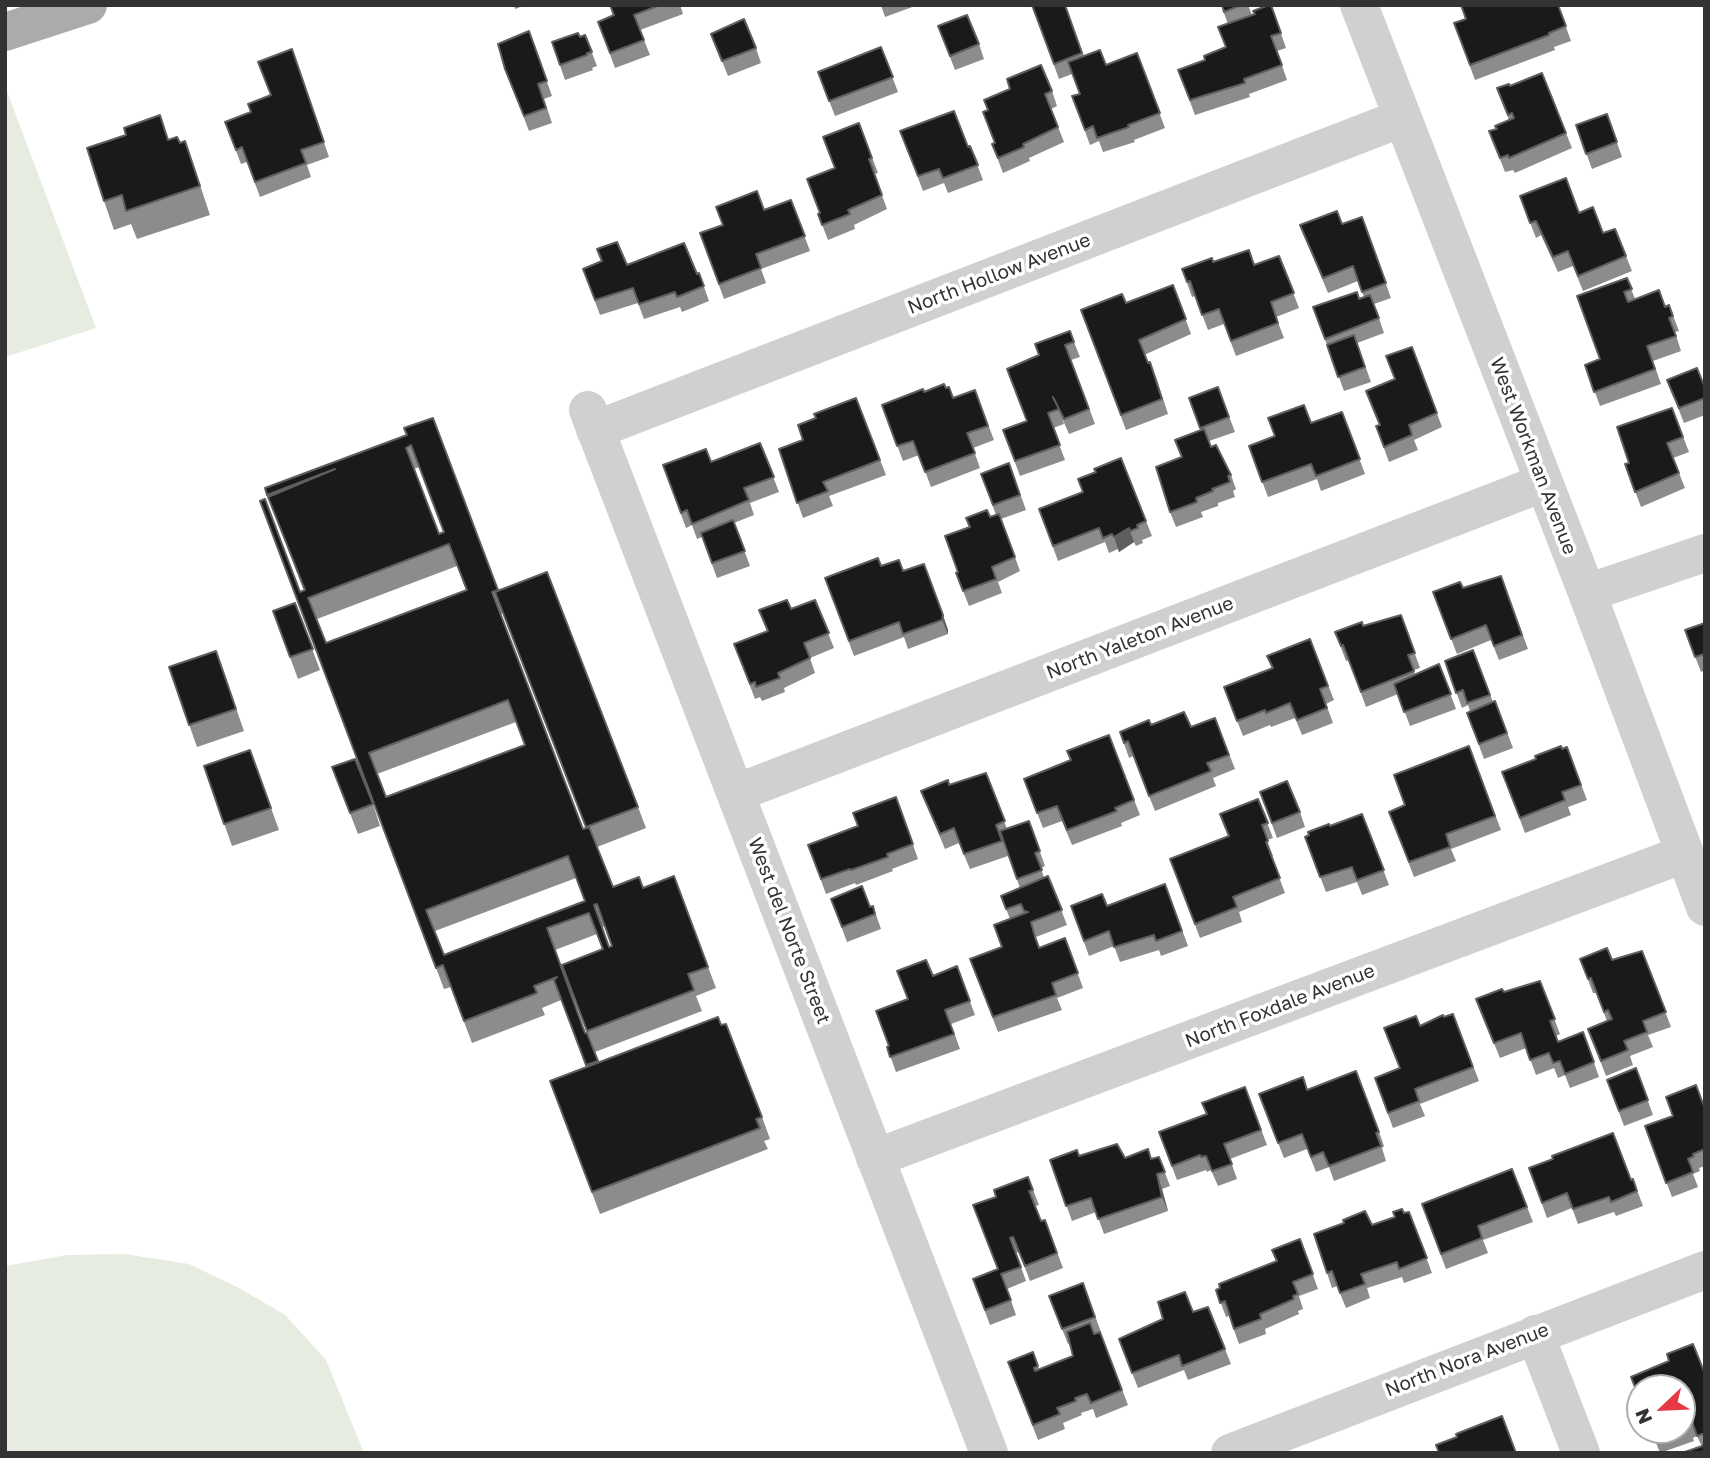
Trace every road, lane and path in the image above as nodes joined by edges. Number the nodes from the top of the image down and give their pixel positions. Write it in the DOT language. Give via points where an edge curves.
graph roads {
  1 [pos="88,5"];
  2 [pos="1359,5"];
  3 [pos="5,32"];
  4 [pos="1402,118"];
  5 [pos="592,420"];
  6 [pos="1543,483"];
  7 [pos="1705,553"];
  8 [pos="1587,593"];
  9 [pos="736,793"];
  10 [pos="1685,854"];
  11 [pos="1705,907"];
  12 [pos="875,1158"];
  13 [pos="1705,1270"];
  14 [pos="1535,1334"];
  15 [pos="989,1453"];
  16 [pos="1230,1453"];
  17 [pos="1581,1453"];
  1 -- 3 [label="main road"];
  2 -- 4 [label="street, West Workman Avenue"];
  4 -- 5 [label="street, North Hollow Avenue"];
  4 -- 6 [label="street, West Workman Avenue"];
  5 -- 9 [label="street, West del Norte Street"];
  6 -- 8 [label="street, West Workman Avenue"];
  6 -- 9 [label="street, North Yaleton Avenue"];
  7 -- 8 [label="street"];
  8 -- 10 [label="street, West Workman Avenue"];
  9 -- 12 [label="street, West del Norte Street"];
  10 -- 11 [label="street, West Workman Avenue"];
  10 -- 12 [label="street, North Foxdale Avenue"];
  12 -- 15 [label="street, West del Norte Street"];
  13 -- 14 [label="street, North Nora Avenue"];
  14 -- 16 [label="street, North Nora Avenue"];
  14 -- 17 [label="street"];
}
